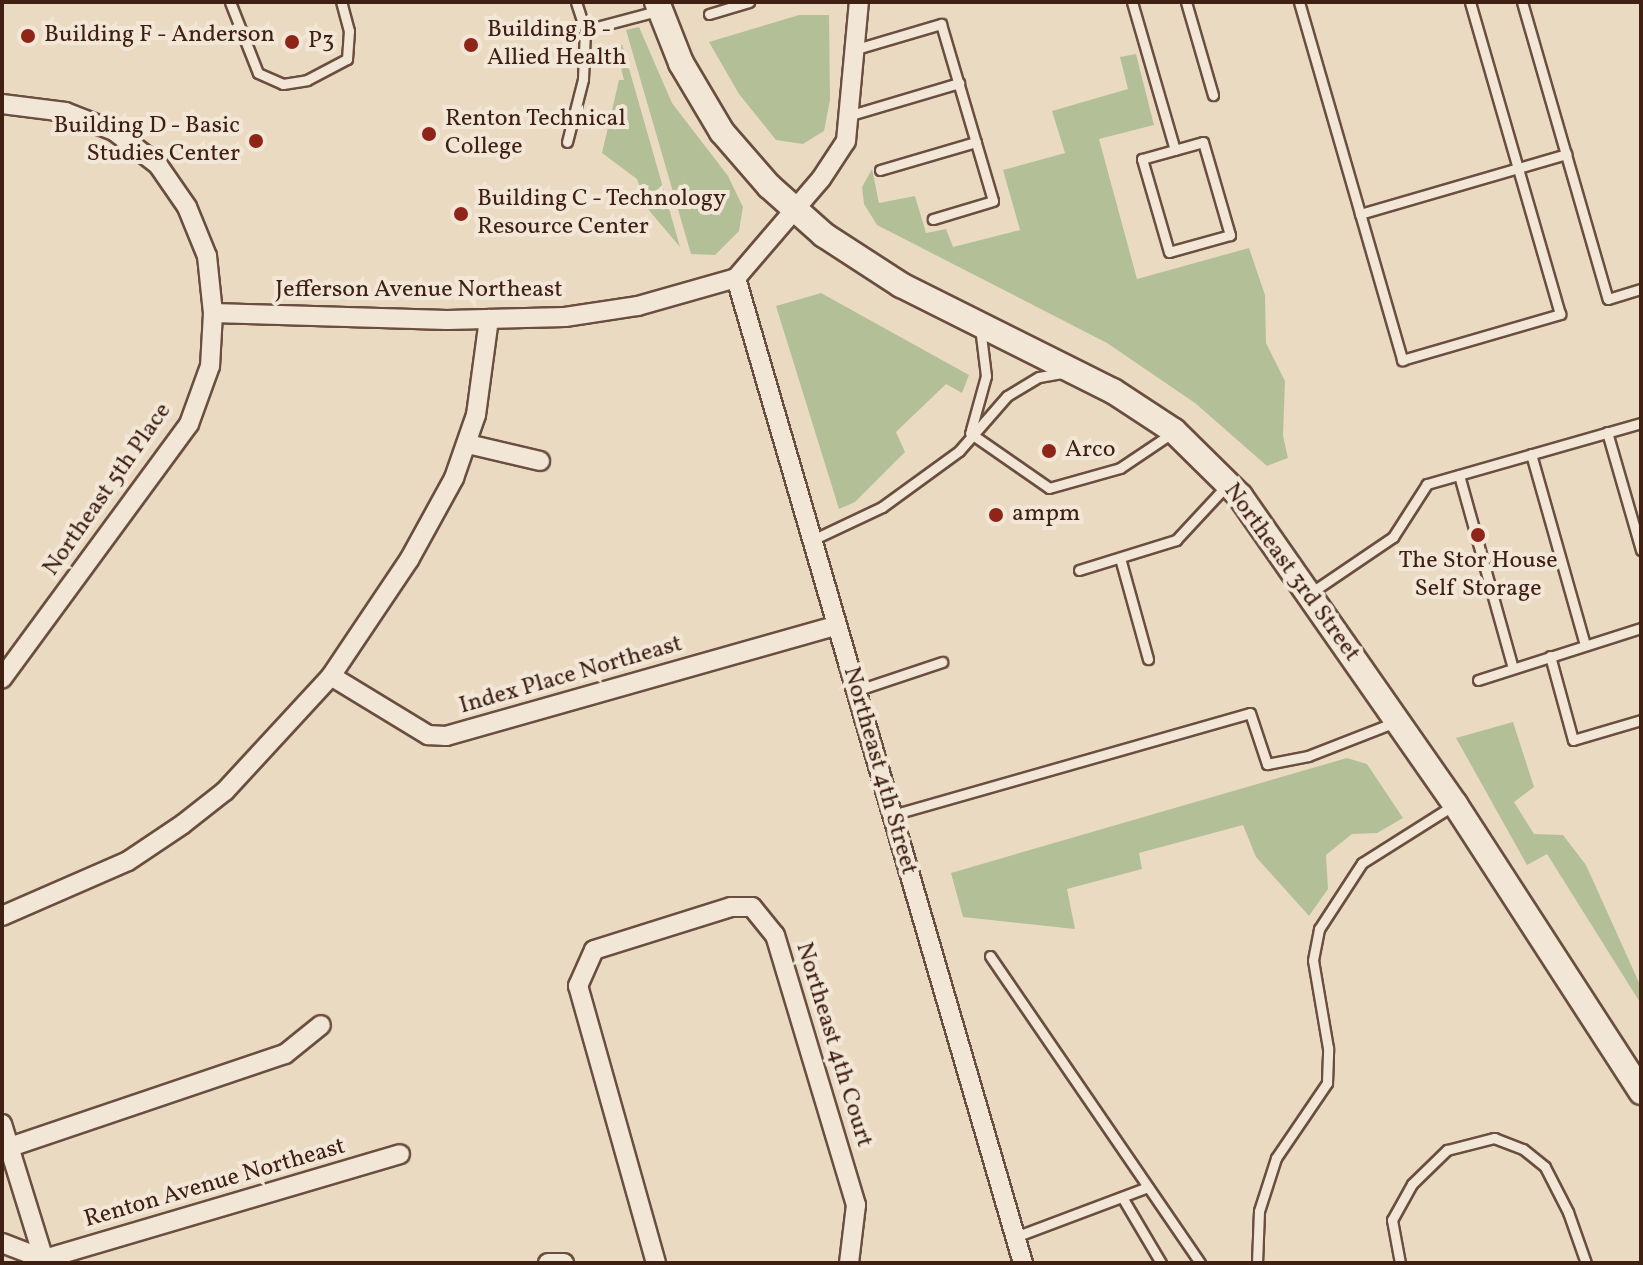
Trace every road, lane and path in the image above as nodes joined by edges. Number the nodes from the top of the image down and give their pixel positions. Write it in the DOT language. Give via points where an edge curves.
graph roads {
  1 [pos="230,2"];
  2 [pos="341,2"];
  3 [pos="576,2"];
  4 [pos="749,2"];
  5 [pos="859,2"];
  6 [pos="1132,2"];
  7 [pos="1186,2"];
  8 [pos="1299,2"];
  9 [pos="1470,2"];
  10 [pos="1522,2"];
  11 [pos="658,6"];
  12 [pos="709,14"];
  13 [pos="585,30"];
  14 [pos="853,50"];
  15 [pos="959,83"];
  16 [pos="1213,95"];
  17 [pos="2,104"];
  18 [pos="851,115"];
  19 [pos="567,142"];
  20 [pos="976,142"];
  21 [pos="1175,150"];
  22 [pos="1566,154"];
  23 [pos="1518,168"];
  24 [pos="880,170"];
  25 [pos="794,209"];
  26 [pos="1360,214"];
  27 [pos="933,219"];
  28 [pos="736,278"];
  29 [pos="1641,289"];
  30 [pos="213,313"];
  31 [pos="489,319"];
  32 [pos="979,324"];
  33 [pos="1073,371"];
  34 [pos="1641,423"];
  35 [pos="1174,431"];
  36 [pos="1607,432"];
  37 [pos="970,433"];
  38 [pos="468,444"];
  39 [pos="1531,454"];
  40 [pos="540,461"];
  41 [pos="1459,475"];
  42 [pos="1228,484"];
  43 [pos="1637,518"];
  44 [pos="810,541"];
  45 [pos="1641,550"];
  46 [pos="1120,558"];
  47 [pos="1079,570"];
  48 [pos="1309,594"];
  49 [pos="836,626"];
  50 [pos="1641,628"];
  51 [pos="1585,645"];
  52 [pos="1550,656"];
  53 [pos="1148,659"];
  54 [pos="942,662"];
  55 [pos="1513,668"];
  56 [pos="331,676"];
  57 [pos="2,679"];
  58 [pos="1478,680"];
  59 [pos="855,691"];
  60 [pos="1641,720"];
  61 [pos="1398,721"];
  62 [pos="1455,804"];
  63 [pos="892,815"];
  64 [pos="2,916"];
  65 [pos="990,956"];
  66 [pos="321,1025"];
  67 [pos="1641,1092"];
  68 [pos="2,1124"];
  69 [pos="10,1147"];
  70 [pos="400,1154"];
  71 [pos="1148,1187"];
  72 [pos="1122,1197"];
  73 [pos="1015,1237"];
  74 [pos="2,1243"];
  75 [pos="44,1261"];
  76 [pos="548,1263"];
  77 [pos="564,1263"];
  78 [pos="656,1263"];
  79 [pos="849,1263"];
  80 [pos="1023,1263"];
  81 [pos="1161,1263"];
  82 [pos="1200,1263"];
  83 [pos="1257,1263"];
  84 [pos="1400,1263"];
  85 [pos="1586,1263"];
  1 -- 2 [label="lane" via="258,73 283,84 307,80 347,59 349,31"];
  3 -- 13 [label="lane"];
  4 -- 12 [label="lane"];
  5 -- 14 [label="street"];
  6 -- 21 [label="lane"];
  7 -- 16 [label="lane"];
  8 -- 26 [label="lane"];
  9 -- 23 [label="lane"];
  10 -- 22 [label="lane"];
  11 -- 13 [label="lane"];
  11 -- 25 [label="main road" via="681,63 722,132"];
  13 -- 19 [label="lane" via="583,79"];
  14 -- 15 [label="lane" via="941,24"];
  14 -- 18 [label="street"];
  15 -- 18 [label="lane"];
  15 -- 20 [label="lane"];
  17 -- 30 [label="street, Northeast 5th Place" via="65,112 114,131 158,165 187,207 207,256"];
  18 -- 25 [label="street" via="838,159"];
  20 -- 24 [label="lane"];
  20 -- 27 [label="lane" via="993,201"];
  21 -- 21 [label="lane" via="1142,159 1169,252 1230,235 1203,142"];
  22 -- 23 [label="lane"];
  22 -- 29 [label="lane" via="1608,299"];
  23 -- 26 [label="lane"];
  23 -- 26 [label="lane" via="1560,314 1402,360"];
  25 -- 28 [label="street"];
  25 -- 32 [label="main road, Northeast 3rd Street" via="875,270"];
  28 -- 31 [label="street, Jefferson Avenue Northeast" via="597,313"];
  28 -- 44 [label="street, Northeast 4th Street"];
  30 -- 31 [label="street, Jefferson Avenue Northeast"];
  30 -- 57 [label="street, Northeast 5th Place" via="210,366 189,424"];
  31 -- 38 [label="street" via="484,378"];
  32 -- 33 [label="main road, Northeast 3rd Street"];
  32 -- 37 [label="lane" via="986,376"];
  33 -- 35 [label="main road, Northeast 3rd Street"];
  33 -- 37 [label="lane" via="1039,377 1007,396"];
  34 -- 36 [label="lane"];
  35 -- 37 [label="lane" via="1120,468 1049,488"];
  35 -- 42 [label="main road, Northeast 3rd Street"];
  36 -- 39 [label="lane"];
  36 -- 43 [label="lane"];
  37 -- 44 [label="lane" via="959,451 882,507"];
  38 -- 40 [label="street"];
  38 -- 56 [label="street" via="409,560"];
  39 -- 41 [label="lane"];
  39 -- 51 [label="lane"];
  41 -- 48 [label="lane" via="1427,484 1393,537"];
  41 -- 55 [label="lane"];
  42 -- 46 [label="lane" via="1176,540"];
  42 -- 48 [label="main road, Northeast 3rd Street"];
  43 -- 45 [label="lane"];
  44 -- 49 [label="street, Northeast 4th Street"];
  46 -- 47 [label="lane"];
  46 -- 53 [label="lane"];
  48 -- 61 [label="main road, Northeast 3rd Street"];
  49 -- 56 [label="street, Index Place Northeast" via="446,736 428,735"];
  49 -- 59 [label="street, Northeast 4th Street"];
  50 -- 51 [label="lane"];
  51 -- 52 [label="lane"];
  52 -- 55 [label="lane"];
  52 -- 60 [label="lane" via="1573,740"];
  54 -- 59 [label="lane"];
  55 -- 58 [label="lane"];
  56 -- 64 [label="street" via="225,791 183,824 128,861"];
  59 -- 63 [label="street, Northeast 4th Street"];
  61 -- 62 [label="main road, Northeast 3rd Street"];
  61 -- 63 [label="lane" via="1308,756 1267,764 1250,713"];
  62 -- 67 [label="main road, Northeast 3rd Street"];
  62 -- 83 [label="lane" via="1362,863 1319,929 1313,960 1328,1048 1327,1083 1276,1158 1259,1211"];
  63 -- 73 [label="street, Northeast 4th Street"];
  65 -- 71 [label="lane"];
  66 -- 69 [label="street" via="285,1054"];
  68 -- 69 [label="street"];
  69 -- 75 [label="street"];
  70 -- 75 [label="street, Renton Avenue Northeast"];
  71 -- 72 [label="lane"];
  71 -- 82 [label="lane"];
  72 -- 73 [label="lane"];
  72 -- 81 [label="lane"];
  73 -- 80 [label="street, Northeast 4th Street"];
  74 -- 75 [label="street"];
  76 -- 77 [label="street"];
  78 -- 79 [label="street, Northeast 4th Court" via="578,986 594,950 731,907 752,907 775,935 856,1205"];
  84 -- 85 [label="lane" via="1392,1220 1412,1184 1447,1150 1494,1138 1523,1149 1545,1167"];
}
